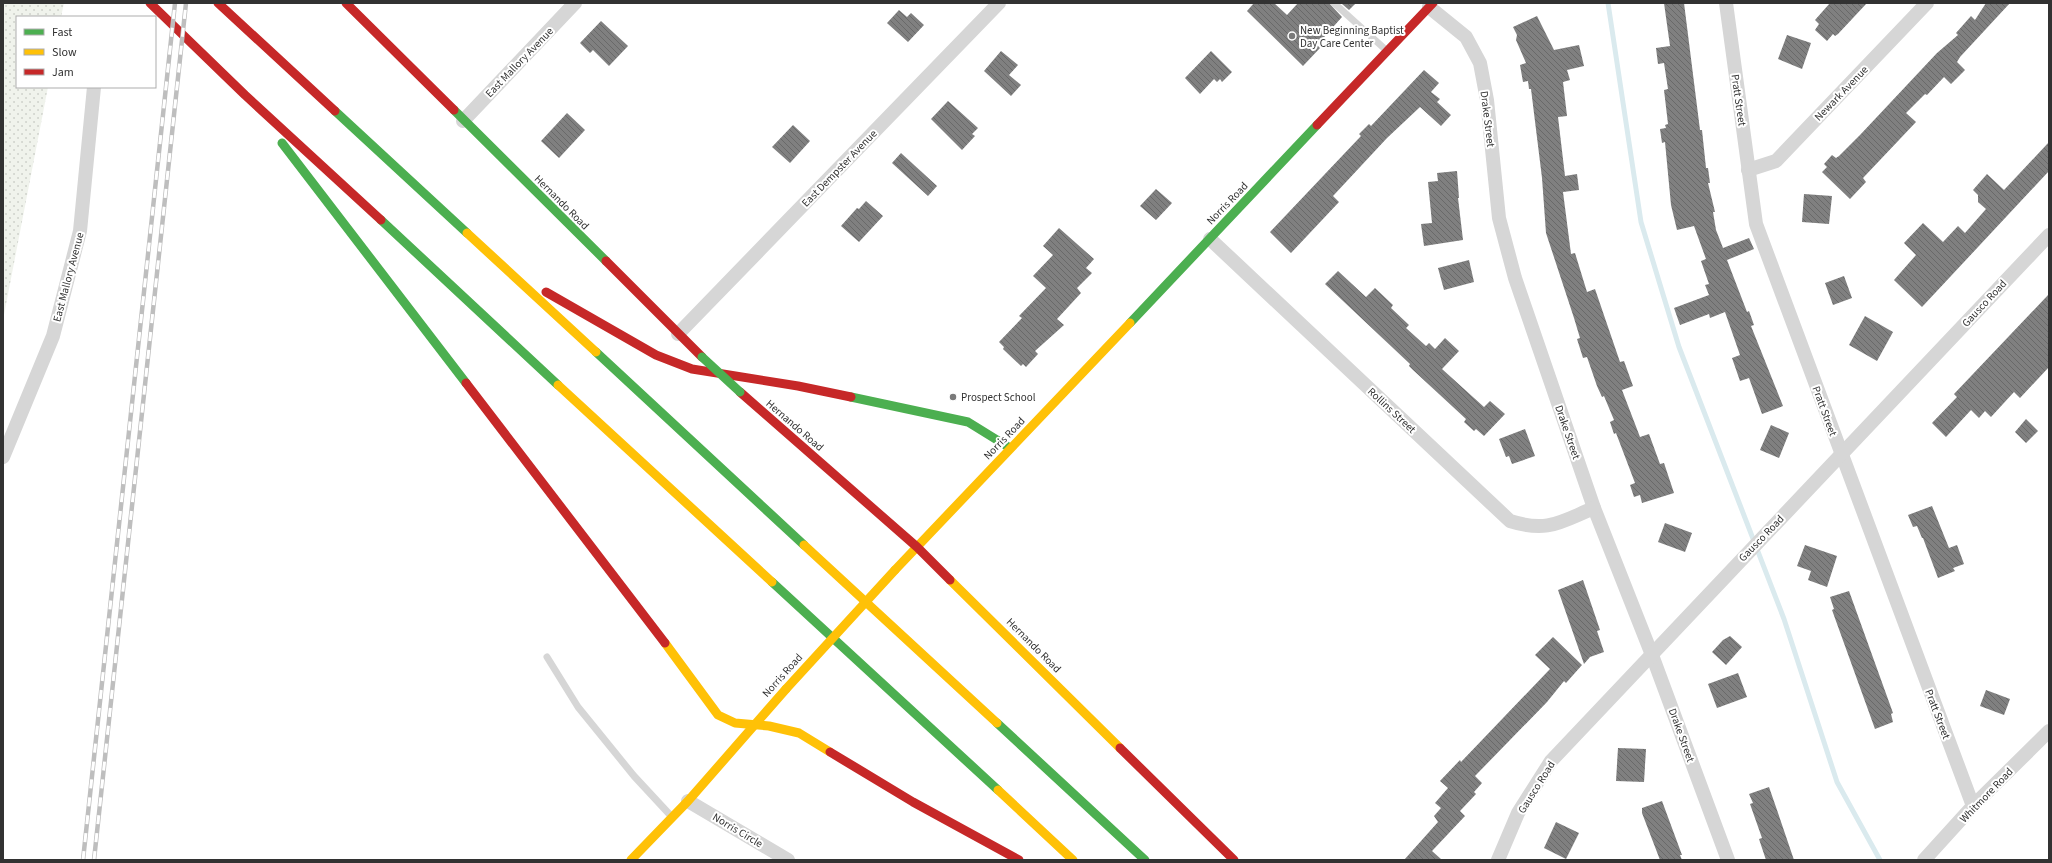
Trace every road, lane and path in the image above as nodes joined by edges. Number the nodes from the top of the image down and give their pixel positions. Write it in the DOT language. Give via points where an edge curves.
graph roads {
  1 [pos="150,3"];
  2 [pos="218,3"];
  3 [pos="346,3"];
  4 [pos="575,3"];
  5 [pos="999,3"];
  6 [pos="1334,3"];
  7 [pos="1726,3"];
  8 [pos="1927,3"];
  9 [pos="1431,5"];
  10 [pos="1387,52"];
  11 [pos="94,88"];
  12 [pos="245,95"];
  13 [pos="463,121"];
  14 [pos="1748,170"];
  15 [pos="2049,235"];
  16 [pos="1210,239"];
  17 [pos="501,264"];
  18 [pos="678,334"];
  19 [pos="1010,448"];
  20 [pos="1841,454"];
  21 [pos="3,457"];
  22 [pos="1594,508"];
  23 [pos="917,546"];
  24 [pos="1652,655"];
  25 [pos="547,657"];
  26 [pos="753,726"];
  27 [pos="2049,731"];
  28 [pos="688,801"];
  29 [pos="1973,806"];
  30 [pos="672,817"];
  31 [pos="631,860"];
  32 [pos="788,860"];
  33 [pos="1019,860"];
  34 [pos="1073,860"];
  35 [pos="1145,860"];
  36 [pos="1234,860"];
  37 [pos="1498,860"];
  38 [pos="1728,860"];
  39 [pos="1924,860"];
  1 -- 12 [label="main road"];
  2 -- 17 [label="main road"];
  3 -- 13 [label="main road, Hernando Road"];
  4 -- 13 [label="street, East Mallory Avenue"];
  5 -- 18 [label="street, East Dempster Avenue"];
  6 -- 10 [label="lane"];
  7 -- 14 [label="street, Pratt Street"];
  8 -- 14 [label="street, Newark Avenue" via="1776,161"];
  9 -- 10 [label="main road, Norris Road"];
  9 -- 22 [label="street, Drake Street" via="1466,37 1480,63 1487,100 1499,218 1515,278"];
  10 -- 16 [label="main road, Norris Road"];
  11 -- 21 [label="street, East Mallory Avenue" via="80,231 52,336"];
  12 -- 26 [label="main road" via="617,578 718,715 734,723"];
  12 -- 34 [label="main road"];
  13 -- 18 [label="main road, Hernando Road"];
  14 -- 20 [label="street, Pratt Street" via="1756,224"];
  15 -- 20 [label="street, Gausco Road"];
  16 -- 19 [label="main road, Norris Road"];
  16 -- 22 [label="street, Rollins Street" via="1510,521 1530,527 1550,526"];
  17 -- 19 [label="main road" via="592,320 656,355 692,369 798,386 968,422"];
  17 -- 35 [label="main road"];
  18 -- 23 [label="main road, Hernando Road, bridge" via="740,392"];
  19 -- 23 [label="main road, Norris Road"];
  20 -- 24 [label="street, Gausco Road"];
  20 -- 29 [label="street, Pratt Street"];
  22 -- 24 [label="street, Drake Street"];
  23 -- 26 [label="main road, Norris Road, bridge"];
  23 -- 36 [label="main road, Hernando Road"];
  24 -- 37 [label="street, Gausco Road" via="1550,761 1518,813"];
  24 -- 38 [label="street, Drake Street"];
  25 -- 30 [label="lane" via="578,707 634,776"];
  26 -- 28 [label="main road, Norris Road"];
  26 -- 33 [label="main road" via="769,726 799,733 913,802"];
  27 -- 29 [label="street, Whitmore Road"];
  28 -- 30 [label="main road, Norris Road"];
  28 -- 32 [label="street, Norris Circle"];
  29 -- 39 [label="street, Whitmore Road"];
  30 -- 31 [label="main road, Norris Road"];
}
